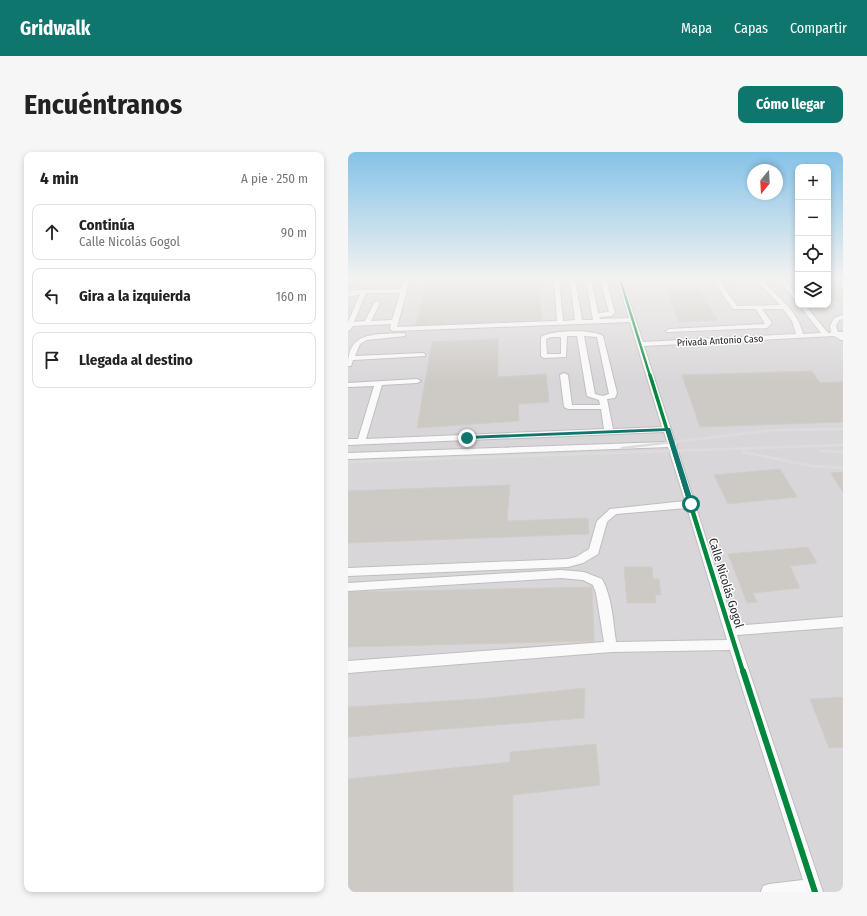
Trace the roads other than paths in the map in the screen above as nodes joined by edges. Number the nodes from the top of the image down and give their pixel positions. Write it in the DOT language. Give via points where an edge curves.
graph roads {
  1 [pos="355,314"];
  2 [pos="372,314"];
  3 [pos="397,314"];
  4 [pos="559,314"];
  5 [pos="578,314"];
  6 [pos="595,314"];
  7 [pos="612,314"];
  8 [pos="631,314"];
  9 [pos="762,314"];
  10 [pos="789,314"];
  11 [pos="809,314"];
  12 [pos="843,317"];
  13 [pos="596,319"];
  14 [pos="633,320"];
  15 [pos="395,322"];
  16 [pos="367,323"];
  17 [pos="579,323"];
  18 [pos="560,324"];
  19 [pos="609,326"];
  20 [pos="349,327"];
  21 [pos="393,329"];
  22 [pos="669,331"];
  23 [pos="580,334"];
  24 [pos="835,334"];
  25 [pos="843,334"];
  26 [pos="564,335"];
  27 [pos="826,335"];
  28 [pos="800,336"];
  29 [pos="843,338"];
  30 [pos="640,344"];
  31 [pos="423,355"];
  32 [pos="349,361"];
  33 [pos="564,376"];
  34 [pos="417,381"];
  35 [pos="379,383"];
  36 [pos="348,385"];
  37 [pos="603,398"];
  38 [pos="605,407"];
  39 [pos="668,429"];
  40 [pos="609,432"];
  41 [pos="348,442"];
  42 [pos="361,442"];
  43 [pos="673,444"];
  44 [pos="348,456"];
  45 [pos="691,504"];
  46 [pos="348,572"];
  47 [pos="348,587"];
  48 [pos="843,622"];
  49 [pos="730,631"];
  50 [pos="735,646"];
  51 [pos="611,647"];
  52 [pos="348,667"];
  53 [pos="814,889"];
  54 [pos="769,892"];
  1 -- 20 [label="street"];
  2 -- 16 [label="street"];
  3 -- 15 [label="street"];
  4 -- 18 [label="street"];
  5 -- 17 [label="street"];
  6 -- 13 [label="street"];
  7 -- 13 [label="street"];
  8 -- 14 [label="street, Calle Nicolás Gogol"];
  9 -- 22 [label="street" via="769,323 767,326"];
  10 -- 28 [label="street" via="799,328"];
  11 -- 27 [label="street"];
  12 -- 24 [label="street" via="835,320"];
  13 -- 14 [label="street"];
  13 -- 17 [label="street"];
  14 -- 30 [label="street, Calle Nicolás Gogol"];
  15 -- 16 [label="street"];
  15 -- 21 [label="street"];
  16 -- 20 [label="street"];
  17 -- 18 [label="street"];
  18 -- 21 [label="street"];
  19 -- 32 [label="street" via="371,337 357,343"];
  20 -- 21 [label="street"];
  23 -- 26 [label="street"];
  23 -- 37 [label="street" via="591,396"];
  23 -- 37 [label="street" via="600,336 613,393 612,396"];
  24 -- 25 [label="street, Privada Antonio Caso"];
  24 -- 27 [label="street, Privada Antonio Caso"];
  24 -- 29 [label="street"];
  27 -- 28 [label="street, Privada Antonio Caso"];
  28 -- 30 [label="street, Privada Antonio Caso"];
  30 -- 39 [label="street, Calle Nicolás Gogol"];
  31 -- 32 [label="street"];
  33 -- 38 [label="street" via="568,407"];
  34 -- 35 [label="street"];
  35 -- 36 [label="street"];
  35 -- 42 [label="street"];
  37 -- 38 [label="street"];
  38 -- 40 [label="street"];
  39 -- 40 [label="street"];
  39 -- 43 [label="street, Calle Nicolás Gogol"];
  40 -- 42 [label="street"];
  41 -- 42 [label="street"];
  43 -- 44 [label="street"];
  43 -- 45 [label="street, Calle Nicolás Gogol"];
  45 -- 46 [label="street" via="613,511 602,521 594,551 568,563"];
  45 -- 49 [label="street, Calle Nicolás Gogol"];
  47 -- 51 [label="street" via="561,574 584,576 598,582"];
  48 -- 49 [label="street"];
  49 -- 50 [label="street, Calle Nicolás Gogol"];
  50 -- 51 [label="street"];
  50 -- 53 [label="street, Calle Nicolás Gogol"];
  51 -- 52 [label="street"];
  53 -- 54 [label="street"];
}
